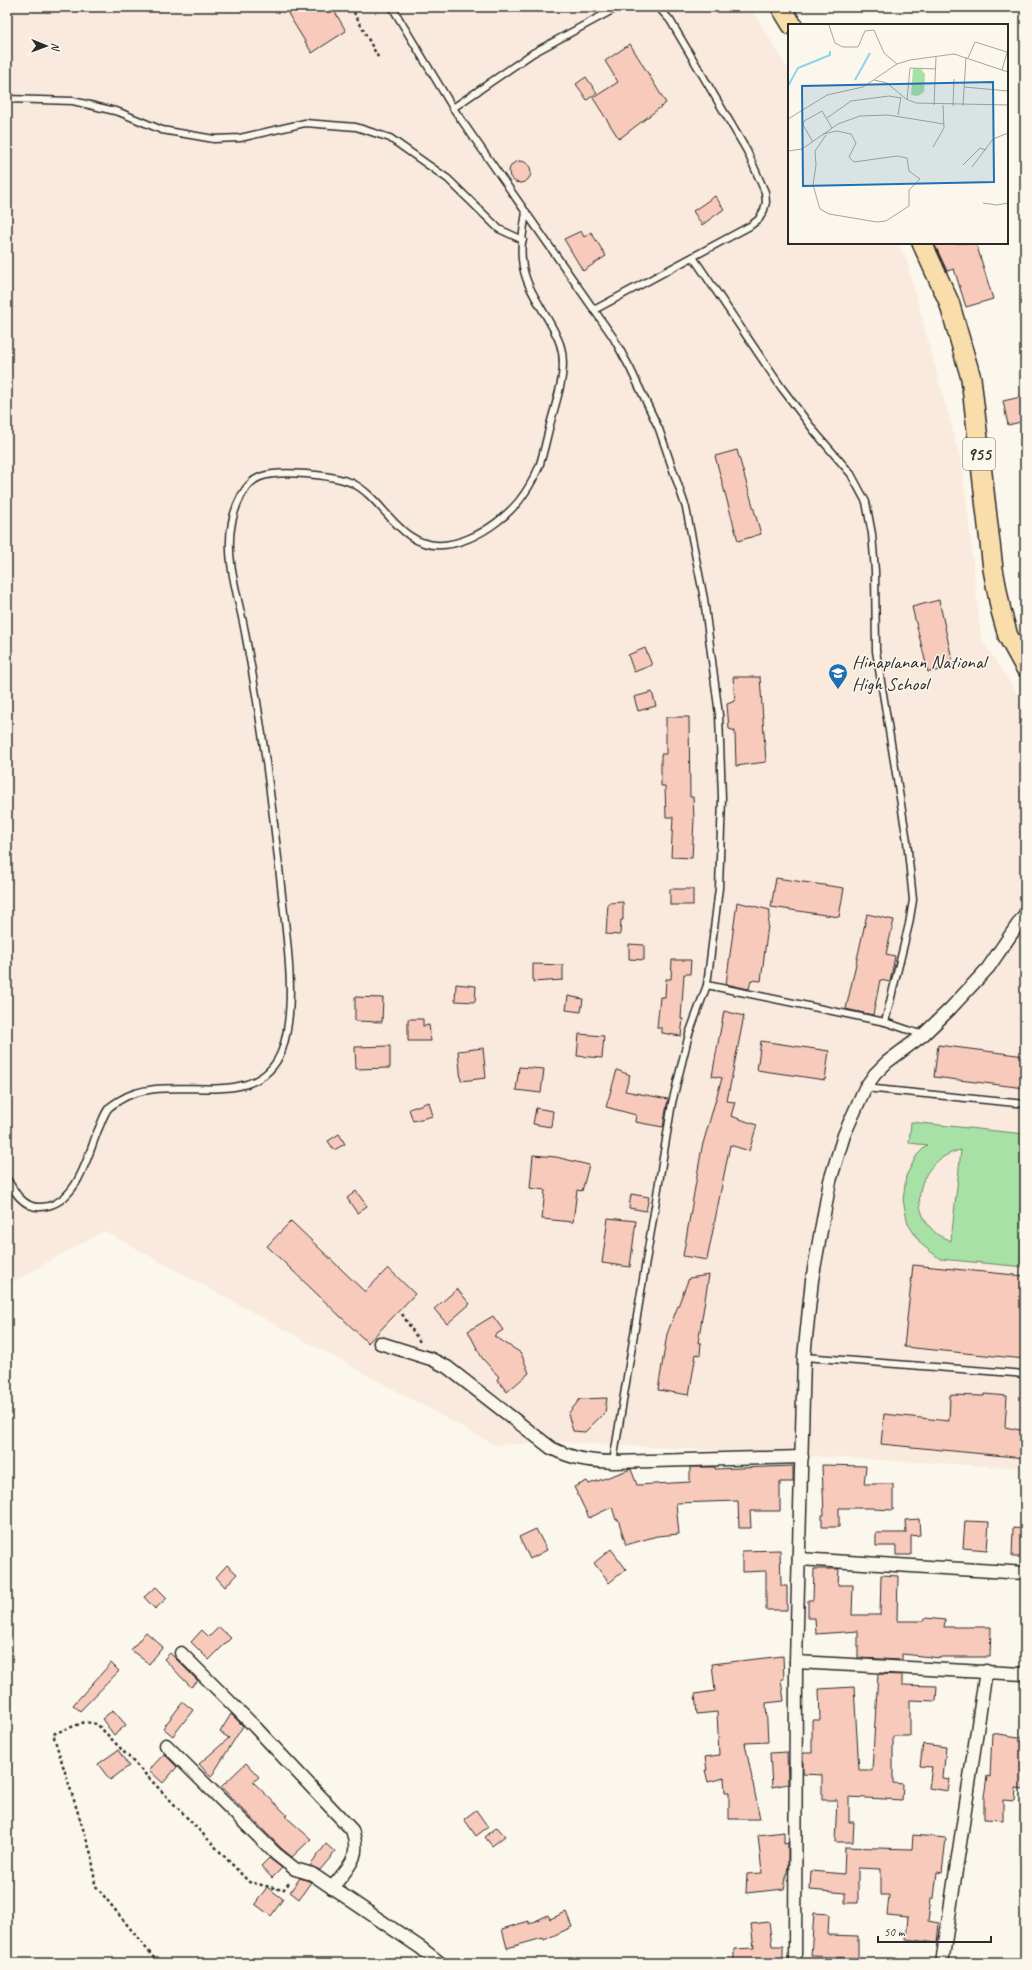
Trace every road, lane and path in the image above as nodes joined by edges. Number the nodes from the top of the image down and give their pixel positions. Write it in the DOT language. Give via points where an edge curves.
graph roads {
  1 [pos="351,7"];
  2 [pos="392,7"];
  3 [pos="618,7"];
  4 [pos="658,7"];
  5 [pos="781,7"];
  6 [pos="791,24"];
  7 [pos="379,59"];
  8 [pos="7,99"];
  9 [pos="453,108"];
  10 [pos="526,212"];
  11 [pos="523,240"];
  12 [pos="922,244"];
  13 [pos="693,257"];
  14 [pos="594,310"];
  15 [pos="1025,667"];
  16 [pos="1025,914"];
  17 [pos="707,985"];
  18 [pos="885,1022"];
  19 [pos="923,1035"];
  20 [pos="865,1088"];
  21 [pos="1025,1104"];
  22 [pos="7,1179"];
  23 [pos="402,1314"];
  24 [pos="380,1343"];
  25 [pos="804,1357"];
  26 [pos="432,1359"];
  27 [pos="1025,1374"];
  28 [pos="802,1457"];
  29 [pos="614,1462"];
  30 [pos="798,1559"];
  31 [pos="1025,1573"];
  32 [pos="181,1654"];
  33 [pos="796,1662"];
  34 [pos="986,1670"];
  35 [pos="1025,1674"];
  36 [pos="166,1745"];
  37 [pos="300,1871"];
  38 [pos="332,1888"];
  39 [pos="207,1960"];
  40 [pos="158,1963"];
  41 [pos="203,1963"];
  42 [pos="440,1963"];
  43 [pos="795,1963"];
  44 [pos="942,1963"];
  1 -- 7 [label="path"];
  2 -- 9 [label="lane"];
  3 -- 9 [label="lane" via="533,53"];
  4 -- 13 [label="lane" via="670,20 743,145 765,192 766,202 759,219"];
  5 -- 6 [label="main road"];
  8 -- 11 [label="lane" via="73,101 119,112 162,130 214,139 240,138 305,123 356,127 396,142 448,179 499,228"];
  9 -- 10 [label="lane"];
  10 -- 11 [label="lane"];
  10 -- 14 [label="lane"];
  11 -- 22 [label="lane" via="521,255 529,285 561,346 563,362 540,465 521,499 499,522 476,536 446,545 429,545 410,536 356,485 333,476 291,473 258,477 240,497 231,525 231,567 246,635 259,720 278,849 290,966 287,1027 281,1053 268,1074 247,1086 214,1089 155,1087 131,1093 109,1107 73,1188 58,1202 46,1207 33,1207 22,1200"];
  12 -- 15 [label="main road, 955" via="949,302 971,378 992,569 1008,636"];
  13 -- 14 [label="lane"];
  13 -- 18 [label="lane" via="781,387 851,474 866,502 875,571 876,651 907,842 913,900"];
  14 -- 17 [label="lane" via="630,368 662,436 686,508 704,599 719,714 722,798 719,888"];
  16 -- 19 [label="street" via="988,968"];
  17 -- 18 [label="lane"];
  17 -- 29 [label="lane" via="689,1034 672,1103"];
  18 -- 19 [label="lane"];
  19 -- 20 [label="street" via="886,1062"];
  20 -- 21 [label="lane"];
  20 -- 25 [label="street" via="844,1135 830,1181 812,1280"];
  23 -- 26 [label="path"];
  24 -- 26 [label="street"];
  25 -- 27 [label="lane"];
  25 -- 28 [label="street"];
  26 -- 29 [label="street" via="460,1376 551,1448 570,1457"];
  28 -- 29 [label="street"];
  28 -- 30 [label="street"];
  30 -- 31 [label="street"];
  30 -- 33 [label="street"];
  32 -- 38 [label="street" via="255,1727 352,1830 357,1851"];
  33 -- 34 [label="street"];
  33 -- 43 [label="street"];
  34 -- 35 [label="street"];
  34 -- 44 [label="street"];
  36 -- 37 [label="street" via="276,1854"];
  37 -- 38 [label="street" via="312,1874"];
  37 -- 40 [label="path" via="283,1890 249,1882 97,1724 85,1722 53,1734 92,1857 96,1885"];
  38 -- 42 [label="street"];
  39 -- 41 [label="path"];
}
